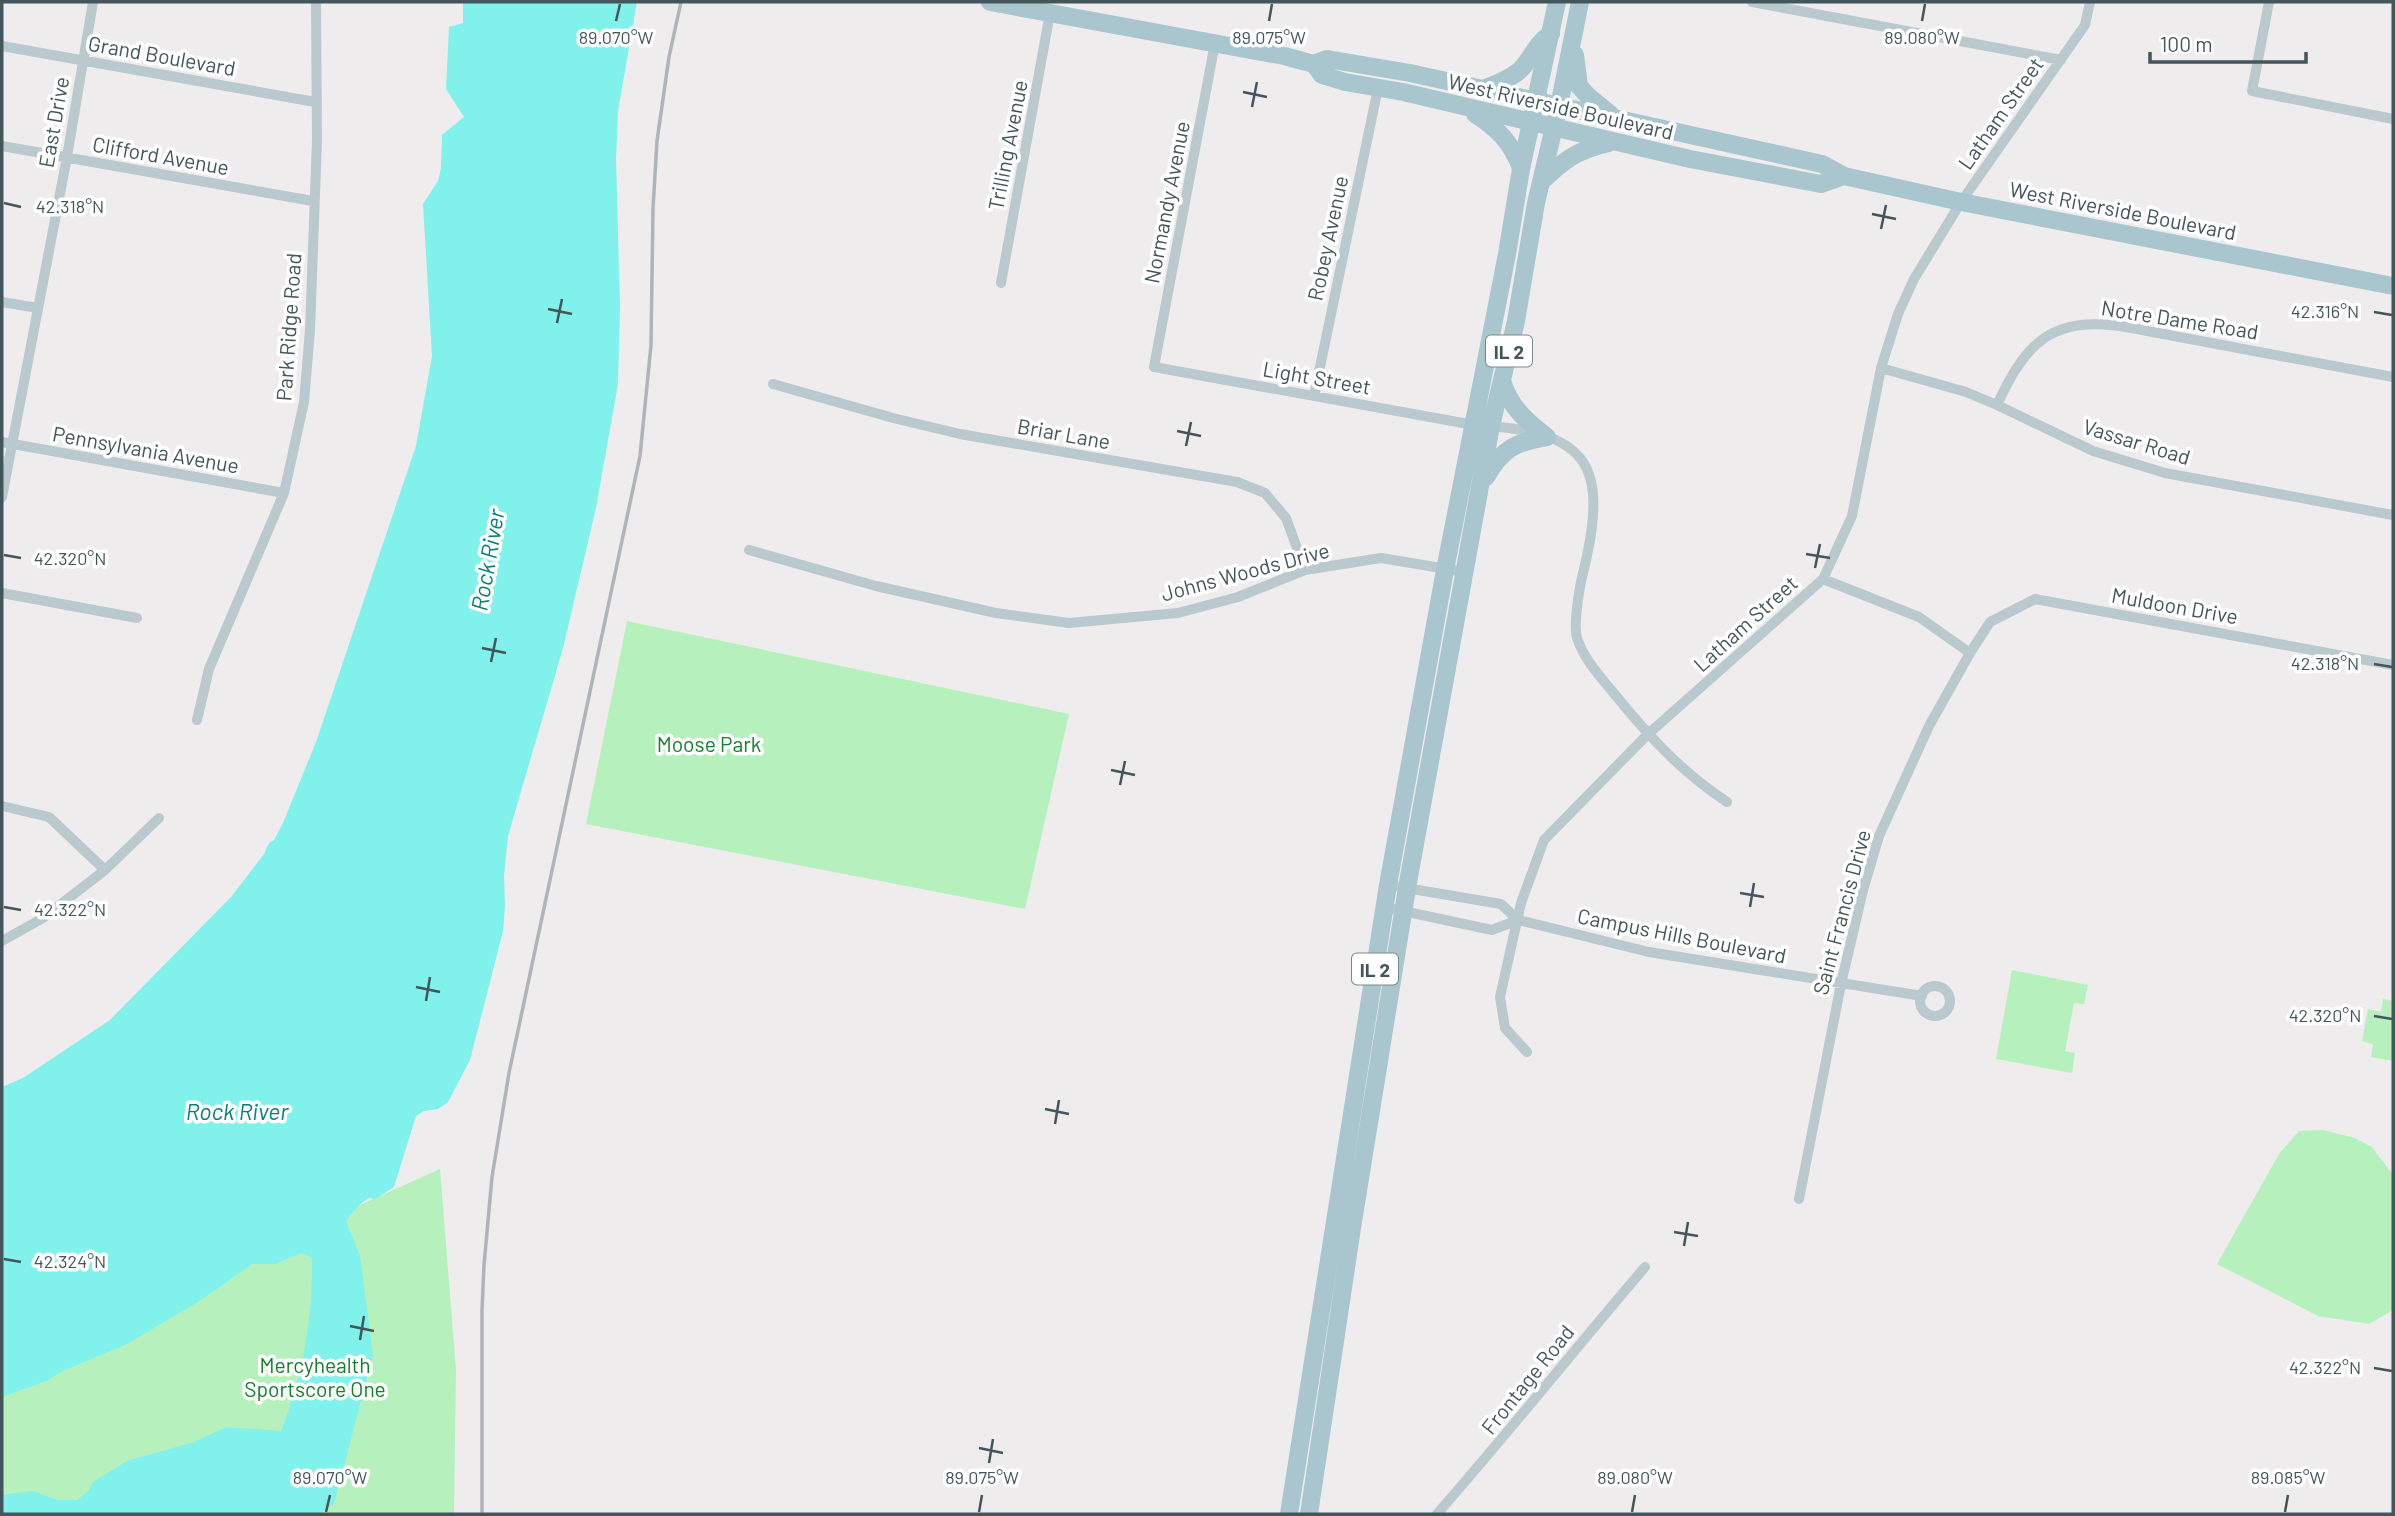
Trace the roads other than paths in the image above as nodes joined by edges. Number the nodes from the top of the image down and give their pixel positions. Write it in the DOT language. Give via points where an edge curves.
graph roads {
  1 [pos="93,2"];
  2 [pos="316,2"];
  3 [pos="990,2"];
  4 [pos="1557,2"];
  5 [pos="1580,2"];
  6 [pos="1752,2"];
  7 [pos="2090,2"];
  8 [pos="2269,2"];
  9 [pos="1050,13"];
  10 [pos="1551,34"];
  11 [pos="1573,41"];
  12 [pos="1215,43"];
  13 [pos="2,46"];
  14 [pos="2061,60"];
  15 [pos="83,61"];
  16 [pos="1314,64"];
  17 [pos="1378,88"];
  18 [pos="1483,89"];
  19 [pos="1536,100"];
  20 [pos="315,102"];
  21 [pos="1463,106"];
  22 [pos="1559,106"];
  23 [pos="1616,118"];
  24 [pos="2393,120"];
  25 [pos="1531,123"];
  26 [pos="1555,129"];
  27 [pos="1613,142"];
  28 [pos="2,146"];
  29 [pos="67,158"];
  30 [pos="1521,169"];
  31 [pos="1844,176"];
  32 [pos="1541,182"];
  33 [pos="313,201"];
  34 [pos="1961,202"];
  35 [pos="1001,283"];
  36 [pos="2393,286"];
  37 [pos="2,302"];
  38 [pos="38,308"];
  39 [pos="1154,367"];
  40 [pos="1881,368"];
  41 [pos="2393,377"];
  42 [pos="1502,381"];
  43 [pos="773,384"];
  44 [pos="1314,396"];
  45 [pos="1997,404"];
  46 [pos="1483,426"];
  47 [pos="1547,437"];
  48 [pos="7,443"];
  49 [pos="1480,486"];
  50 [pos="284,493"];
  51 [pos="2,497"];
  52 [pos="2393,514"];
  53 [pos="749,550"];
  54 [pos="1305,570"];
  55 [pos="1445,570"];
  56 [pos="1465,572"];
  57 [pos="1823,579"];
  58 [pos="2,593"];
  59 [pos="137,618"];
  60 [pos="1970,653"];
  61 [pos="2393,665"];
  62 [pos="197,720"];
  63 [pos="1647,735"];
  64 [pos="1727,802"];
  65 [pos="2,806"];
  66 [pos="159,818"];
  67 [pos="105,870"];
  68 [pos="1388,885"];
  69 [pos="1407,888"];
  70 [pos="1384,907"];
  71 [pos="1404,911"];
  72 [pos="1518,920"];
  73 [pos="2,941"];
  74 [pos="1841,984"];
  75 [pos="1922,996"];
  76 [pos="1527,1052"];
  77 [pos="1799,1199"];
  78 [pos="1644,1266"];
  79 [pos="1289,1514"];
  80 [pos="1309,1514"];
  81 [pos="1437,1514"];
  1 -- 15 [label="street, East Drive"];
  2 -- 20 [label="street, Park Ridge Road"];
  3 -- 9 [label="main road, West Riverside Boulevard"];
  4 -- 10 [label="main road, IL 2"];
  5 -- 11 [label="main road, IL 2"];
  6 -- 14 [label="street"];
  7 -- 14 [label="street, Latham Street" via="2085,25"];
  8 -- 24 [label="street" via="2252,91"];
  9 -- 12 [label="main road, West Riverside Boulevard"];
  9 -- 35 [label="street, Trilling Avenue"];
  10 -- 18 [label="main road" via="1539,42 1522,69"];
  10 -- 19 [label="main road, IL 2"];
  11 -- 22 [label="main road, IL 2"];
  11 -- 23 [label="main road" via="1579,86"];
  12 -- 16 [label="main road, West Riverside Boulevard"];
  12 -- 39 [label="street, Normandy Avenue"];
  13 -- 15 [label="street, Grand Boulevard"];
  14 -- 34 [label="street, Latham Street"];
  15 -- 20 [label="street, Grand Boulevard"];
  15 -- 29 [label="street, East Drive"];
  16 -- 17 [label="main road, West Riverside Boulevard" via="1322,75"];
  16 -- 18 [label="main road, West Riverside Boulevard" via="1326,59"];
  17 -- 21 [label="main road, West Riverside Boulevard"];
  17 -- 44 [label="street, Robey Avenue"];
  18 -- 19 [label="main road, West Riverside Boulevard"];
  19 -- 22 [label="main road, West Riverside Boulevard"];
  19 -- 25 [label="main road, IL 2"];
  20 -- 33 [label="street, Park Ridge Road"];
  21 -- 25 [label="main road, West Riverside Boulevard"];
  21 -- 30 [label="main road" via="1507,139"];
  22 -- 23 [label="main road, West Riverside Boulevard"];
  22 -- 26 [label="main road, IL 2"];
  23 -- 31 [label="main road, West Riverside Boulevard" via="1822,164"];
  25 -- 26 [label="main road, West Riverside Boulevard"];
  25 -- 30 [label="main road, IL 2"];
  26 -- 27 [label="main road, West Riverside Boulevard"];
  26 -- 32 [label="main road, IL 2"];
  27 -- 31 [label="main road, West Riverside Boulevard" via="1821,184"];
  27 -- 32 [label="main road" via="1572,155"];
  28 -- 29 [label="street, Clifford Avenue"];
  29 -- 33 [label="street, Clifford Avenue"];
  29 -- 38 [label="street, East Drive"];
  30 -- 46 [label="main road, IL 2"];
  31 -- 34 [label="main road, West Riverside Boulevard"];
  32 -- 42 [label="main road, IL 2"];
  33 -- 50 [label="street, Park Ridge Road" via="307,372"];
  34 -- 36 [label="main road, West Riverside Boulevard"];
  34 -- 40 [label="street, Latham Street" via="1914,279"];
  37 -- 38 [label="street"];
  38 -- 48 [label="street, East Drive"];
  39 -- 44 [label="street, Light Street"];
  40 -- 45 [label="street, Vassar Road"];
  40 -- 57 [label="street, Latham Street" via="1852,516"];
  41 -- 45 [label="street, Notre Dame Road" via="2089,324 2071,326 2024,354"];
  42 -- 46 [label="main road, IL 2"];
  42 -- 47 [label="main road" via="1519,414"];
  43 -- 54 [label="street, Briar Lane" via="960,434 1237,482 1265,493 1286,518"];
  44 -- 46 [label="street, Light Street"];
  45 -- 52 [label="street, Vassar Road" via="2093,451 2165,473"];
  46 -- 47 [label="street, Light Street"];
  46 -- 49 [label="main road, IL 2"];
  46 -- 55 [label="main road, IL 2"];
  47 -- 49 [label="main road" via="1524,441 1500,455"];
  47 -- 63 [label="street, Light Street" via="1580,456 1595,496 1576,635 1587,660"];
  48 -- 50 [label="street, Pennsylvania Avenue"];
  48 -- 51 [label="street, East Drive"];
  49 -- 56 [label="main road, IL 2"];
  50 -- 62 [label="street, Park Ridge Road" via="209,668"];
  53 -- 54 [label="street, Johns Woods Drive" via="876,586 996,613 1069,623 1178,613 1238,597"];
  54 -- 55 [label="street, Johns Woods Drive" via="1381,558"];
  55 -- 56 [label="street, Johns Woods Drive"];
  55 -- 68 [label="main road, IL 2"];
  56 -- 69 [label="main road, IL 2"];
  57 -- 60 [label="street" via="1919,617"];
  57 -- 63 [label="street, Latham Street"];
  58 -- 59 [label="street"];
  60 -- 61 [label="street, Muldoon Drive" via="1990,622 2035,599"];
  60 -- 74 [label="street, Saint Francis Drive" via="1929,726 1879,836"];
  63 -- 64 [label="street, Light Street" via="1696,782"];
  63 -- 72 [label="street, Latham Street" via="1544,840"];
  65 -- 67 [label="street" via="49,817"];
  66 -- 67 [label="street"];
  67 -- 73 [label="street" via="43,918"];
  68 -- 69 [label="street, Campus Hills Boulevard"];
  68 -- 70 [label="main road, IL 2"];
  69 -- 71 [label="main road, IL 2"];
  69 -- 72 [label="street, Campus Hills Boulevard" via="1501,904"];
  70 -- 71 [label="street, Campus Hills Boulevard"];
  70 -- 79 [label="main road, IL 2"];
  71 -- 72 [label="street, Campus Hills Boulevard" via="1492,930"];
  71 -- 80 [label="main road, IL 2"];
  72 -- 74 [label="street, Campus Hills Boulevard" via="1649,952"];
  72 -- 76 [label="street, Latham Street" via="1500,997 1505,1028"];
  74 -- 75 [label="street, Campus Hills Boulevard"];
  74 -- 77 [label="street, Saint Francis Drive"];
  78 -- 81 [label="street, Frontage Road"];
}
